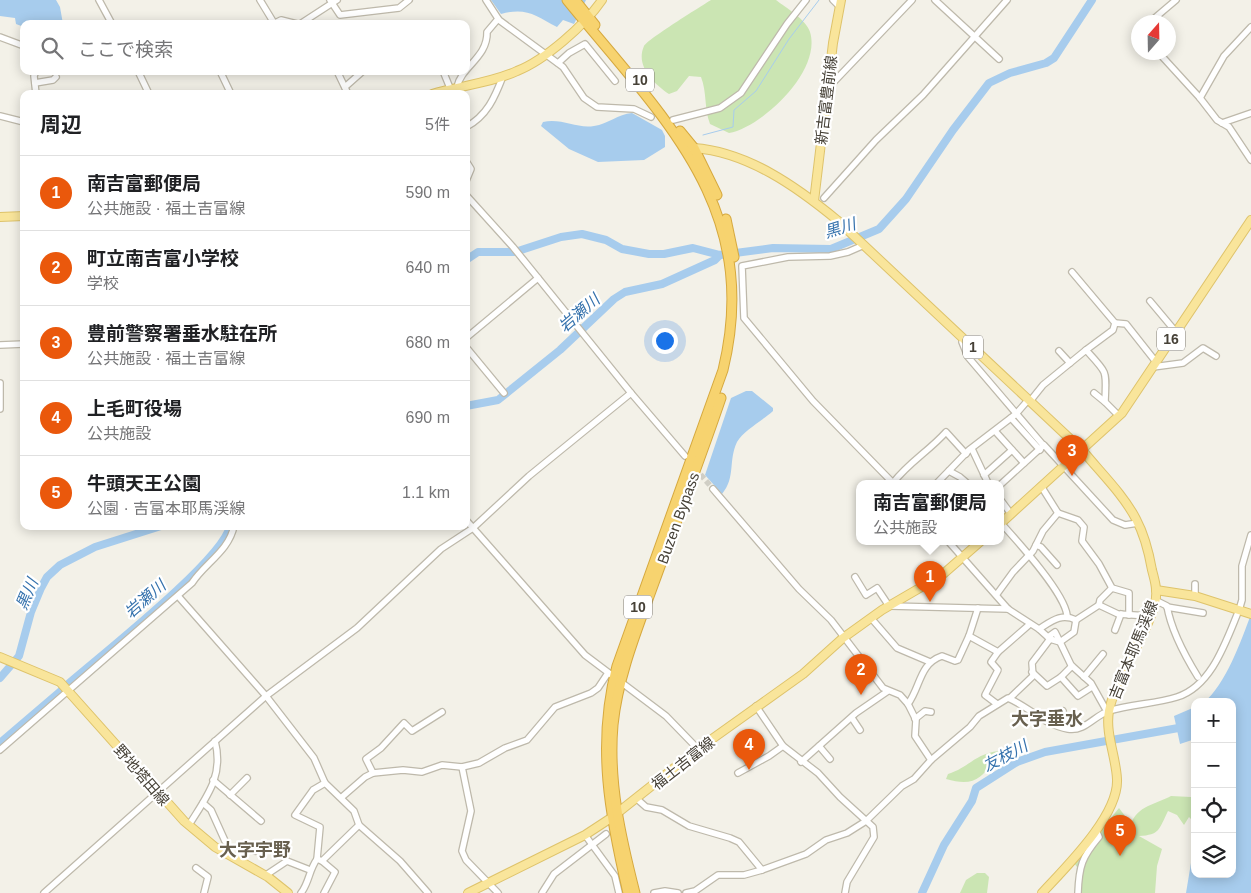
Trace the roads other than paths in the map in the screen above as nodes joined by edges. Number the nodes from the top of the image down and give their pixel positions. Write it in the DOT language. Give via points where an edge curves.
graph roads {
  1 [pos="99,0"];
  2 [pos="260,0"];
  3 [pos="409,0"];
  4 [pos="486,0"];
  5 [pos="567,0"];
  6 [pos="575,0"];
  7 [pos="602,0"];
  8 [pos="806,0"];
  9 [pos="912,0"];
  10 [pos="935,0"];
  11 [pos="1007,0"];
  12 [pos="1176,0"];
  13 [pos="334,1"];
  14 [pos="838,2"];
  15 [pos="1158,15"];
  16 [pos="585,17"];
  17 [pos="498,19"];
  18 [pos="110,20"];
  19 [pos="272,20"];
  20 [pos="304,20"];
  21 [pos="1251,27"];
  22 [pos="974,36"];
  23 [pos="0,37"];
  24 [pos="20,44"];
  25 [pos="547,53"];
  26 [pos="999,59"];
  27 [pos="1165,60"];
  28 [pos="558,63"];
  29 [pos="470,67"];
  30 [pos="34,75"];
  31 [pos="140,75"];
  32 [pos="222,75"];
  33 [pos="340,75"];
  34 [pos="358,75"];
  35 [pos="446,75"];
  36 [pos="463,75"];
  37 [pos="503,76"];
  38 [pos="56,77"];
  39 [pos="615,81"];
  40 [pos="35,83"];
  41 [pos="345,87"];
  42 [pos="454,87"];
  43 [pos="827,89"];
  44 [pos="36,90"];
  45 [pos="148,90"];
  46 [pos="229,90"];
  47 [pos="346,90"];
  48 [pos="445,90"];
  49 [pos="1200,98"];
  50 [pos="1251,112"];
  51 [pos="0,116"];
  52 [pos="651,117"];
  53 [pos="672,120"];
  54 [pos="20,121"];
  55 [pos="1222,123"];
  56 [pos="470,125"];
  57 [pos="691,150"];
  58 [pos="1251,160"];
  59 [pos="824,198"];
  60 [pos="470,200"];
  61 [pos="814,201"];
  62 [pos="20,216"];
  63 [pos="0,217"];
  64 [pos="1251,220"];
  65 [pos="864,244"];
  66 [pos="1072,272"];
  67 [pos="538,278"];
  68 [pos="1150,300"];
  69 [pos="1115,323"];
  70 [pos="1176,332"];
  71 [pos="470,335"];
  72 [pos="964,339"];
  73 [pos="20,344"];
  74 [pos="0,345"];
  75 [pos="1086,350"];
  76 [pos="1059,351"];
  77 [pos="470,352"];
  78 [pos="1216,356"];
  79 [pos="1070,363"];
  80 [pos="1154,364"];
  81 [pos="0,383"];
  82 [pos="504,393"];
  83 [pos="631,393"];
  84 [pos="1094,393"];
  85 [pos="1030,399"];
  86 [pos="1106,402"];
  87 [pos="0,409"];
  88 [pos="1014,416"];
  89 [pos="1119,416"];
  90 [pos="995,431"];
  91 [pos="1042,448"];
  92 [pos="972,449"];
  93 [pos="1012,450"];
  94 [pos="1083,450"];
  95 [pos="966,454"];
  96 [pos="685,456"];
  97 [pos="1024,463"];
  98 [pos="1064,467"];
  99 [pos="948,471"];
  100 [pos="984,475"];
  101 [pos="890,480"];
  102 [pos="895,480"];
  103 [pos="940,480"];
  104 [pos="964,480"];
  105 [pos="986,480"];
  106 [pos="1004,481"];
  107 [pos="1041,486"];
  108 [pos="712,489"];
  109 [pos="1004,505"];
  110 [pos="1058,513"];
  111 [pos="1010,514"];
  112 [pos="1004,520"];
  113 [pos="1138,523"];
  114 [pos="470,525"];
  115 [pos="1004,526"];
  116 [pos="473,528"];
  117 [pos="233,530"];
  118 [pos="470,530"];
  119 [pos="470,530"];
  120 [pos="1251,535"];
  121 [pos="1036,544"];
  122 [pos="952,545"];
  123 [pos="977,545"];
  124 [pos="1249,549"];
  125 [pos="1029,555"];
  126 [pos="963,558"];
  127 [pos="1056,565"];
  128 [pos="856,577"];
  129 [pos="1195,584"];
  130 [pos="1112,588"];
  131 [pos="1156,590"];
  132 [pos="997,594"];
  133 [pos="178,596"];
  134 [pos="1195,596"];
  135 [pos="1155,600"];
  136 [pos="1099,605"];
  137 [pos="890,606"];
  138 [pos="1167,607"];
  139 [pos="978,608"];
  140 [pos="1008,609"];
  141 [pos="1241,610"];
  142 [pos="1203,613"];
  143 [pos="1121,614"];
  144 [pos="1251,614"];
  145 [pos="1129,615"];
  146 [pos="1067,616"];
  147 [pos="1149,616"];
  148 [pos="870,618"];
  149 [pos="1076,620"];
  150 [pos="1030,624"];
  151 [pos="1039,629"];
  152 [pos="1115,630"];
  153 [pos="969,636"];
  154 [pos="843,638"];
  155 [pos="1049,638"];
  156 [pos="1060,642"];
  157 [pos="998,652"];
  158 [pos="1103,654"];
  159 [pos="0,657"];
  160 [pos="930,662"];
  161 [pos="1072,666"];
  162 [pos="1032,672"];
  163 [pos="1060,677"];
  164 [pos="1084,677"];
  165 [pos="1198,677"];
  166 [pos="614,678"];
  167 [pos="1092,688"];
  168 [pos="68,691"];
  169 [pos="888,691"];
  170 [pos="266,696"];
  171 [pos="1010,698"];
  172 [pos="908,704"];
  173 [pos="996,704"];
  174 [pos="756,706"];
  175 [pos="1063,711"];
  176 [pos="1109,711"];
  177 [pos="442,712"];
  178 [pos="931,712"];
  179 [pos="852,718"];
  180 [pos="915,719"];
  181 [pos="1046,721"];
  182 [pos="860,730"];
  183 [pos="215,741"];
  184 [pos="783,746"];
  185 [pos="819,746"];
  186 [pos="698,749"];
  187 [pos="0,750"];
  188 [pos="830,760"];
  189 [pos="931,760"];
  190 [pos="801,762"];
  191 [pos="462,767"];
  192 [pos="373,773"];
  193 [pos="738,773"];
  194 [pos="247,778"];
  195 [pos="213,780"];
  196 [pos="325,782"];
  197 [pos="156,792"];
  198 [pos="230,795"];
  199 [pos="342,797"];
  200 [pos="637,800"];
  201 [pos="203,803"];
  202 [pos="619,812"];
  203 [pos="611,818"];
  204 [pos="261,821"];
  205 [pos="866,821"];
  206 [pos="189,825"];
  207 [pos="359,825"];
  208 [pos="1096,830"];
  209 [pos="606,834"];
  210 [pos="585,835"];
  211 [pos="225,841"];
  212 [pos="591,846"];
  213 [pos="255,851"];
  214 [pos="238,860"];
  215 [pos="319,860"];
  216 [pos="196,868"];
  217 [pos="310,870"];
  218 [pos="762,870"];
  219 [pos="266,875"];
  220 [pos="489,882"];
  221 [pos="424,892"];
  222 [pos="44,893"];
  223 [pos="204,893"];
  224 [pos="288,893"];
  225 [pos="301,893"];
  226 [pos="324,893"];
  227 [pos="468,893"];
  228 [pos="498,893"];
  229 [pos="542,893"];
  230 [pos="619,893"];
  231 [pos="628,893"];
  232 [pos="635,893"];
  233 [pos="654,893"];
  234 [pos="676,893"];
  235 [pos="686,893"];
  236 [pos="845,893"];
  237 [pos="1042,893"];
  238 [pos="1078,893"];
  1 -- 18 [label="street"];
  2 -- 19 [label="street"];
  3 -- 13 [label="street" via="399,8 340,15"];
  4 -- 17 [label="street"];
  5 -- 16 [label="highway, 10"];
  6 -- 16 [label="highway, 10"];
  7 -- 16 [label="main road"];
  8 -- 53 [label="street" via="741,94 715,109"];
  9 -- 43 [label="street"];
  10 -- 22 [label="street"];
  11 -- 22 [label="street"];
  12 -- 15 [label="street"];
  13 -- 20 [label="street"];
  14 -- 43 [label="main road, 新吉富豊前線"];
  16 -- 25 [label="main road"];
  16 -- 53 [label="highway, 10"];
  16 -- 57 [label="highway, 10"];
  17 -- 25 [label="street"];
  17 -- 29 [label="street" via="487,32 487,40"];
  21 -- 49 [label="street" via="1224,56"];
  22 -- 26 [label="street"];
  22 -- 59 [label="street"];
  23 -- 24 [label="street"];
  25 -- 28 [label="street"];
  25 -- 37 [label="main road" via="517,72"];
  27 -- 49 [label="street"];
  28 -- 39 [label="street" via="585,44"];
  28 -- 52 [label="street" via="584,98 597,107 634,110"];
  30 -- 40 [label="street"];
  31 -- 45 [label="street"];
  32 -- 46 [label="street"];
  33 -- 41 [label="street"];
  34 -- 41 [label="street"];
  35 -- 42 [label="street"];
  36 -- 42 [label="street"];
  37 -- 42 [label="main road"];
  37 -- 56 [label="street" via="492,102 478,121"];
  38 -- 40 [label="street"];
  40 -- 44 [label="street"];
  41 -- 47 [label="street"];
  42 -- 48 [label="main road"];
  43 -- 61 [label="main road, 新吉富豊前線"];
  49 -- 55 [label="street"];
  50 -- 55 [label="street"];
  51 -- 54 [label="street"];
  53 -- 57 [label="highway, 10"];
  55 -- 58 [label="street"];
  57 -- 61 [label="main road, 1" via="708,149 741,160 768,172"];
  57 -- 166 [label="highway, Buzen Bypass / 10" via="718,196 737,281 734,330 721,398 642,616"];
  60 -- 67 [label="street"];
  61 -- 65 [label="main road, 1"];
  62 -- 63 [label="main road"];
  64 -- 70 [label="main road, 16"];
  65 -- 72 [label="main road, 1"];
  65 -- 101 [label="street" via="830,256 788,257 742,266 744,318 813,401"];
  66 -- 69 [label="street"];
  67 -- 71 [label="street"];
  67 -- 83 [label="street"];
  68 -- 70 [label="street"];
  69 -- 75 [label="street" via="1113,330"];
  69 -- 80 [label="street" via="1126,324"];
  70 -- 80 [label="main road, 16"];
  72 -- 85 [label="main road, 1"];
  72 -- 88 [label="street" via="962,342 968,357"];
  73 -- 74 [label="street"];
  75 -- 79 [label="street"];
  75 -- 86 [label="street" via="1107,378"];
  76 -- 79 [label="street"];
  77 -- 82 [label="street"];
  78 -- 80 [label="street" via="1203,348 1183,363"];
  79 -- 85 [label="street"];
  80 -- 89 [label="main road, 16"];
  81 -- 87 [label="street"];
  83 -- 96 [label="street"];
  83 -- 116 [label="street" via="529,476"];
  84 -- 86 [label="street"];
  85 -- 88 [label="street"];
  85 -- 94 [label="main road, 1"];
  86 -- 89 [label="street"];
  88 -- 90 [label="street"];
  88 -- 91 [label="street"];
  89 -- 94 [label="main road, 16"];
  90 -- 92 [label="street"];
  90 -- 93 [label="street"];
  91 -- 97 [label="street"];
  91 -- 98 [label="street"];
  92 -- 95 [label="street"];
  92 -- 100 [label="street"];
  93 -- 97 [label="street"];
  93 -- 100 [label="street"];
  94 -- 98 [label="main road"];
  94 -- 113 [label="main road, 1"];
  95 -- 99 [label="street"];
  95 -- 102 [label="street" via="946,432"];
  97 -- 106 [label="street"];
  98 -- 107 [label="main road"];
  98 -- 113 [label="street" via="1113,520 1125,525"];
  99 -- 103 [label="street"];
  99 -- 104 [label="street"];
  100 -- 105 [label="street"];
  107 -- 110 [label="street"];
  107 -- 111 [label="main road"];
  108 -- 154 [label="street" via="799,589 831,620"];
  109 -- 111 [label="street"];
  110 -- 121 [label="street"];
  110 -- 130 [label="street" via="1078,520 1084,527 1082,541"];
  111 -- 112 [label="main road"];
  113 -- 131 [label="main road, 1"];
  114 -- 116 [label="street"];
  115 -- 125 [label="street"];
  116 -- 119 [label="street"];
  116 -- 166 [label="street" via="586,655"];
  117 -- 133 [label="street" via="217,556"];
  118 -- 170 [label="street" via="441,549 357,628"];
  120 -- 124 [label="street"];
  121 -- 125 [label="street"];
  121 -- 127 [label="street"];
  122 -- 126 [label="street"];
  123 -- 126 [label="main road, 福土吉富線"];
  124 -- 141 [label="street" via="1242,566"];
  125 -- 132 [label="street"];
  125 -- 146 [label="street" via="1061,600"];
  126 -- 132 [label="street" via="974,574"];
  126 -- 137 [label="main road, 福土吉富線" via="942,575"];
  128 -- 137 [label="street" via="866,595 877,588"];
  129 -- 134 [label="street"];
  130 -- 136 [label="street"];
  130 -- 145 [label="street" via="1129,594"];
  131 -- 134 [label="main road"];
  131 -- 135 [label="main road, 吉富本耶馬渓線"];
  132 -- 140 [label="street"];
  133 -- 168 [label="street"];
  133 -- 170 [label="street"];
  134 -- 141 [label="main road"];
  135 -- 138 [label="street"];
  135 -- 147 [label="main road, 吉富本耶馬渓線"];
  136 -- 143 [label="street"];
  136 -- 149 [label="street"];
  137 -- 139 [label="street"];
  137 -- 148 [label="main road, 福土吉富線"];
  138 -- 142 [label="street"];
  138 -- 165 [label="street" via="1169,619"];
  139 -- 140 [label="street"];
  139 -- 153 [label="street"];
  140 -- 150 [label="street"];
  141 -- 144 [label="main road"];
  141 -- 176 [label="street" via="1205,678 1196,687 1176,698"];
  143 -- 145 [label="street"];
  143 -- 152 [label="street"];
  145 -- 147 [label="street"];
  146 -- 149 [label="street"];
  146 -- 151 [label="street" via="1060,616"];
  147 -- 176 [label="main road, 吉富本耶馬渓線" via="1120,678"];
  148 -- 154 [label="main road, 福土吉富線"];
  148 -- 160 [label="street" via="897,648"];
  149 -- 156 [label="street" via="1074,632"];
  150 -- 151 [label="street"];
  150 -- 157 [label="street"];
  151 -- 155 [label="street"];
  153 -- 157 [label="street"];
  153 -- 160 [label="street" via="958,660 942,656"];
  154 -- 169 [label="street"];
  154 -- 174 [label="main road, 福土吉富線" via="803,674"];
  155 -- 156 [label="street" via="1055,632"];
  155 -- 162 [label="street" via="1032,663"];
  156 -- 161 [label="street"];
  157 -- 173 [label="street" via="991,662 998,670 985,695"];
  158 -- 164 [label="street"];
  159 -- 168 [label="main road, 野地塔田線" via="50,677"];
  160 -- 172 [label="street" via="924,668 915,695"];
  161 -- 163 [label="street"];
  161 -- 164 [label="street"];
  162 -- 163 [label="street" via="1047,686"];
  162 -- 171 [label="street" via="1033,676"];
  163 -- 167 [label="street" via="1078,696"];
  164 -- 167 [label="street"];
  166 -- 186 [label="street" via="666,716"];
  166 -- 191 [label="street" via="591,693 555,706 527,740 479,763"];
  166 -- 202 [label="highway, Buzen Bypass / 10" via="612,752"];
  166 -- 203 [label="highway, Buzen Bypass / 10" via="605,752"];
  167 -- 176 [label="street"];
  168 -- 187 [label="street"];
  168 -- 197 [label="main road, 野地塔田線"];
  169 -- 172 [label="street" via="900,695"];
  169 -- 179 [label="street"];
  170 -- 183 [label="street"];
  170 -- 196 [label="street" via="314,758"];
  171 -- 173 [label="street"];
  171 -- 181 [label="street"];
  172 -- 180 [label="street"];
  173 -- 189 [label="street"];
  174 -- 184 [label="street"];
  174 -- 186 [label="main road, 福土吉富線"];
  175 -- 181 [label="street"];
  176 -- 181 [label="street" via="1071,730"];
  176 -- 208 [label="main road, 吉富本耶馬渓線" via="1117,785 1108,814"];
  177 -- 192 [label="street" via="412,731 404,723 382,748 366,759"];
  178 -- 180 [label="street" via="925,711"];
  179 -- 182 [label="street"];
  179 -- 185 [label="street"];
  180 -- 189 [label="street" via="915,736"];
  183 -- 195 [label="street" via="218,769"];
  183 -- 197 [label="street"];
  184 -- 190 [label="street"];
  184 -- 193 [label="street"];
  185 -- 188 [label="street"];
  185 -- 190 [label="street"];
  186 -- 200 [label="main road, 福土吉富線"];
  189 -- 205 [label="street"];
  190 -- 205 [label="street" via="818,774"];
  191 -- 192 [label="street" via="450,764 422,772"];
  191 -- 220 [label="street" via="470,811 462,851 466,860"];
  192 -- 199 [label="street"];
  194 -- 198 [label="street"];
  195 -- 198 [label="street"];
  195 -- 201 [label="street"];
  196 -- 199 [label="street"];
  196 -- 215 [label="street" via="313,790 295,815 320,827"];
  197 -- 206 [label="main road, 野地塔田線"];
  197 -- 222 [label="street"];
  198 -- 204 [label="street"];
  199 -- 207 [label="street" via="354,811"];
  200 -- 202 [label="main road, 福土吉富線"];
  200 -- 218 [label="street" via="689,826 739,842"];
  201 -- 206 [label="street"];
  201 -- 211 [label="street" via="211,810"];
  202 -- 203 [label="main road, 福土吉富線"];
  202 -- 232 [label="highway, Buzen Bypass / 10"];
  203 -- 210 [label="main road, 福土吉富線"];
  203 -- 231 [label="highway, Buzen Bypass / 10"];
  205 -- 218 [label="street" via="847,833 826,840 806,854"];
  205 -- 236 [label="street" via="873,827 874,837 847,882"];
  206 -- 214 [label="main road, 野地塔田線"];
  207 -- 215 [label="street"];
  207 -- 221 [label="street" via="400,861"];
  208 -- 237 [label="main road, 吉富本耶馬渓線"];
  208 -- 238 [label="street" via="1099,837 1080,865"];
  209 -- 212 [label="street"];
  210 -- 212 [label="street"];
  210 -- 220 [label="main road, 福土吉富線"];
  212 -- 229 [label="street" via="554,874"];
  212 -- 230 [label="street" via="615,876"];
  213 -- 214 [label="street" via="247,845"];
  214 -- 219 [label="main road, 野地塔田線"];
  215 -- 217 [label="street"];
  215 -- 226 [label="street" via="335,872"];
  216 -- 223 [label="street" via="208,877"];
  217 -- 219 [label="street" via="287,861"];
  217 -- 225 [label="street" via="307,886"];
  218 -- 235 [label="street" via="744,875 718,875 695,891"];
  219 -- 224 [label="main road, 野地塔田線"];
  220 -- 227 [label="main road, 福土吉富線"];
  220 -- 228 [label="street"];
  233 -- 234 [label="street"];
}
